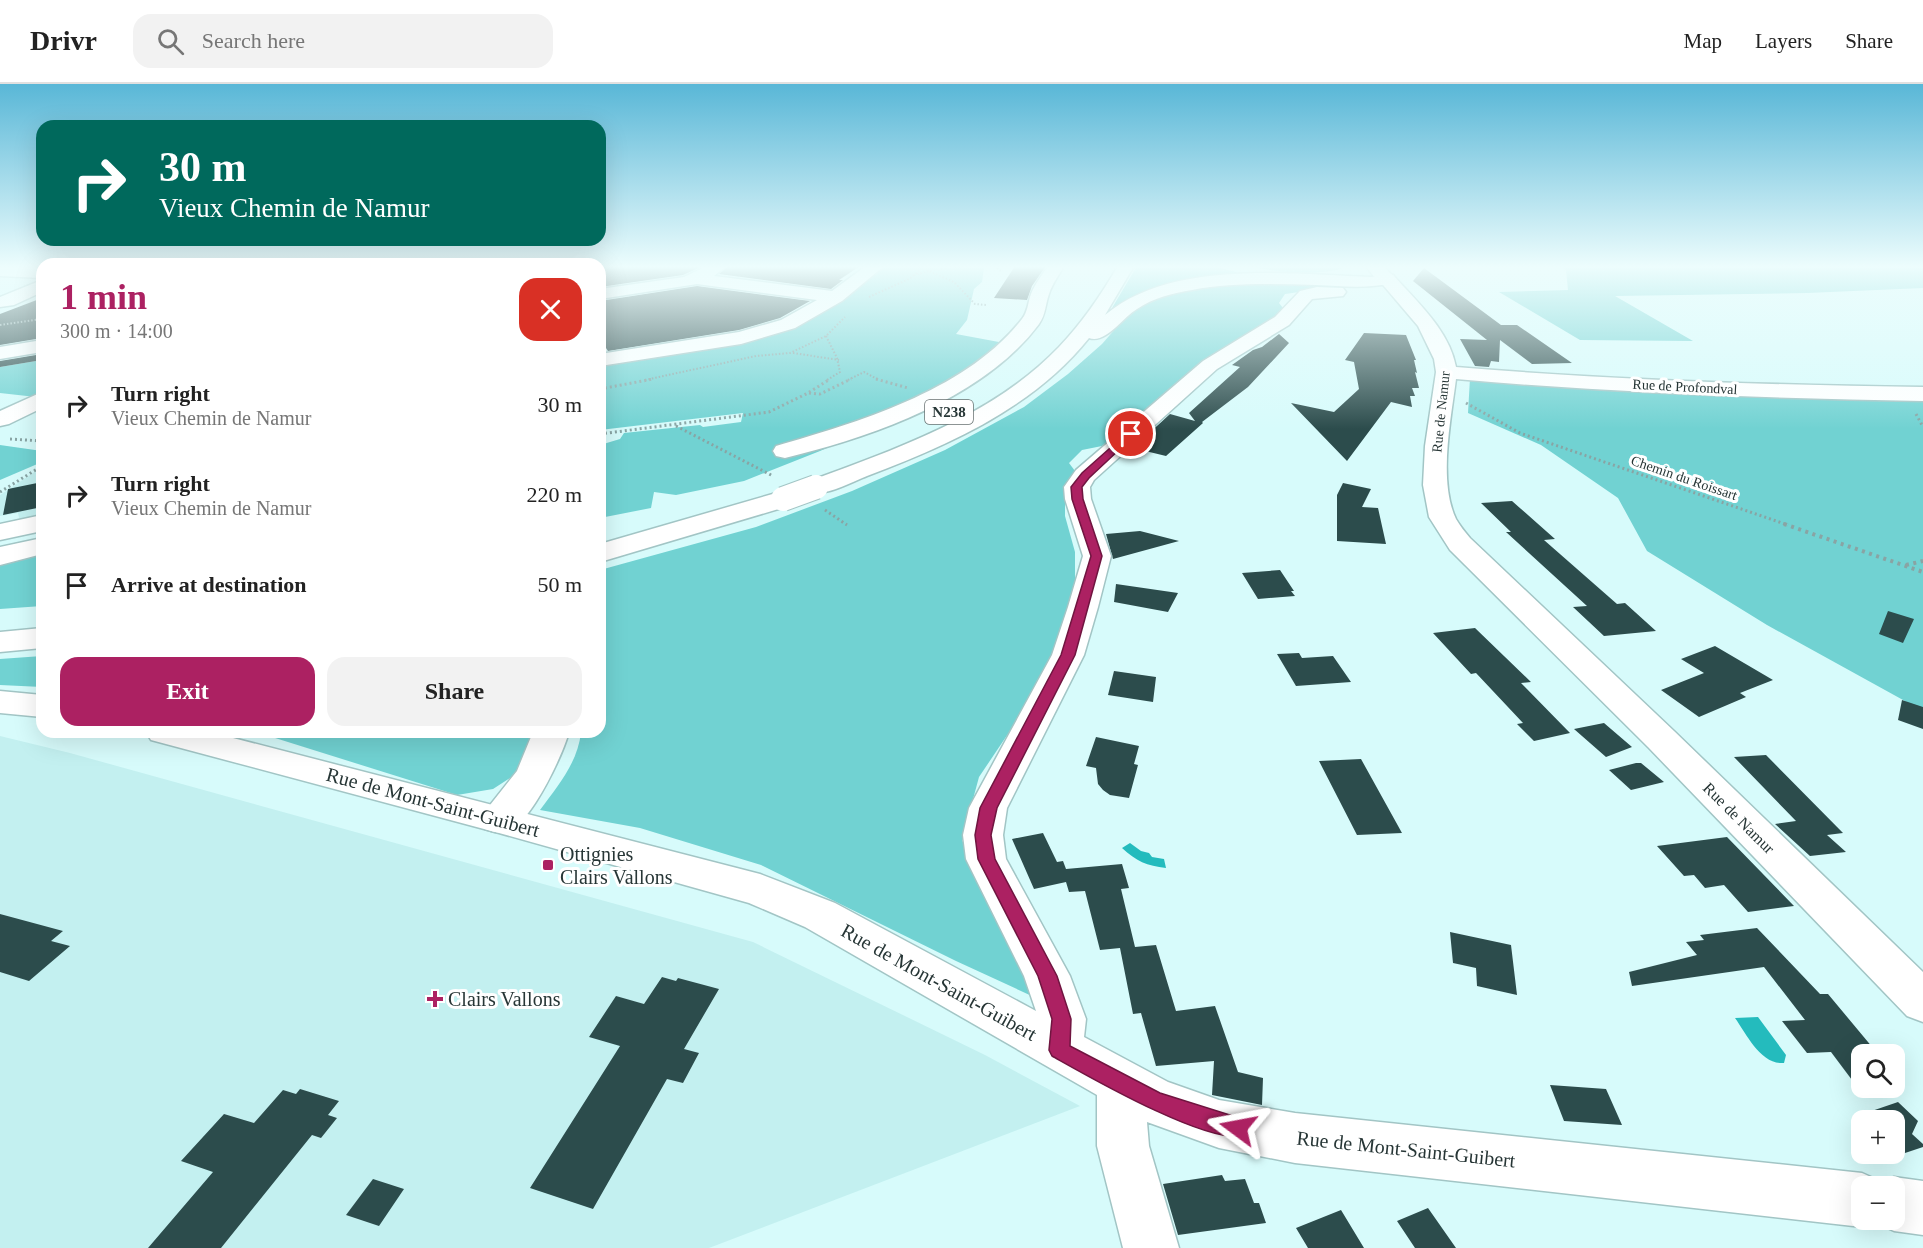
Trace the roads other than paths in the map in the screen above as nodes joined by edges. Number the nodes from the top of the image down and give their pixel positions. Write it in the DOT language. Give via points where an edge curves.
graph roads {
  1 [pos="795,320"];
  2 [pos="1031,320"];
  3 [pos="1069,320"];
  4 [pos="1092,320"];
  5 [pos="1112,320"];
  6 [pos="1283,320"];
  7 [pos="1420,320"];
  8 [pos="36,347"];
  9 [pos="0,353"];
  10 [pos="606,359"];
  11 [pos="1058,360"];
  12 [pos="1445,381"];
  13 [pos="1923,394"];
  14 [pos="36,403"];
  15 [pos="36,422"];
  16 [pos="0,425"];
  17 [pos="785,451"];
  18 [pos="795,490"];
  19 [pos="36,528"];
  20 [pos="606,535"];
  21 [pos="15,547"];
  22 [pos="606,551"];
  23 [pos="36,616"];
  24 [pos="0,618"];
  25 [pos="36,639"];
  26 [pos="0,642"];
  27 [pos="0,702"];
  28 [pos="36,705"];
  29 [pos="187,738"];
  30 [pos="549,738"];
  31 [pos="499,819"];
  32 [pos="1923,1002"];
  33 [pos="1059,1050"];
  34 [pos="1122,1083"];
  35 [pos="1851,1199"];
  36 [pos="1905,1206"];
  37 [pos="1923,1208"];
  38 [pos="1151,1248"];
  1 -- 10 [label="main road" via="763,332"];
  2 -- 17 [label="main road" via="1020,335 981,368 934,396 871,424"];
  3 -- 18 [label="main road, N238" via="1030,360 972,399"];
  4 -- 11 [label="main road, N238"];
  5 -- 11 [label="main road" via="1079,350"];
  6 -- 33 [label="main road" via="1210,365 1085,475 1077,487 1096,556 1091,576 1068,655 988,808 983,835 986,859 1047,976 1062,1019"];
  7 -- 12 [label="main road, Rue de Namur" via="1446,356"];
  8 -- 9 [label="main road"];
  11 -- 18 [label="main road, N238" via="993,409 949,433"];
  12 -- 13 [label="main road, Rue de Profondval" via="1525,379 1784,392"];
  12 -- 32 [label="main road, Rue de Namur" via="1435,471 1437,496 1442,517 1460,544"];
  14 -- 16 [label="main road"];
  15 -- 16 [label="main road"];
  18 -- 20 [label="main road, N238"];
  18 -- 22 [label="main road, N238"];
  19 -- 21 [label="main road"];
  23 -- 24 [label="main road"];
  25 -- 26 [label="main road"];
  27 -- 28 [label="main road"];
  29 -- 31 [label="main road, Rue de Mont-Saint-Guibert"];
  30 -- 31 [label="main road" via="544,757 525,791"];
  31 -- 33 [label="main road, Rue de Mont-Saint-Guibert" via="770,894 820,915"];
  33 -- 34 [label="main road, Rue de Mont-Saint-Guibert"];
  34 -- 35 [label="main road, Rue de Mont-Saint-Guibert" via="1154,1101 1219,1124 1295,1138"];
  34 -- 38 [label="main road" via="1123,1146"];
  36 -- 37 [label="main road"];
}
